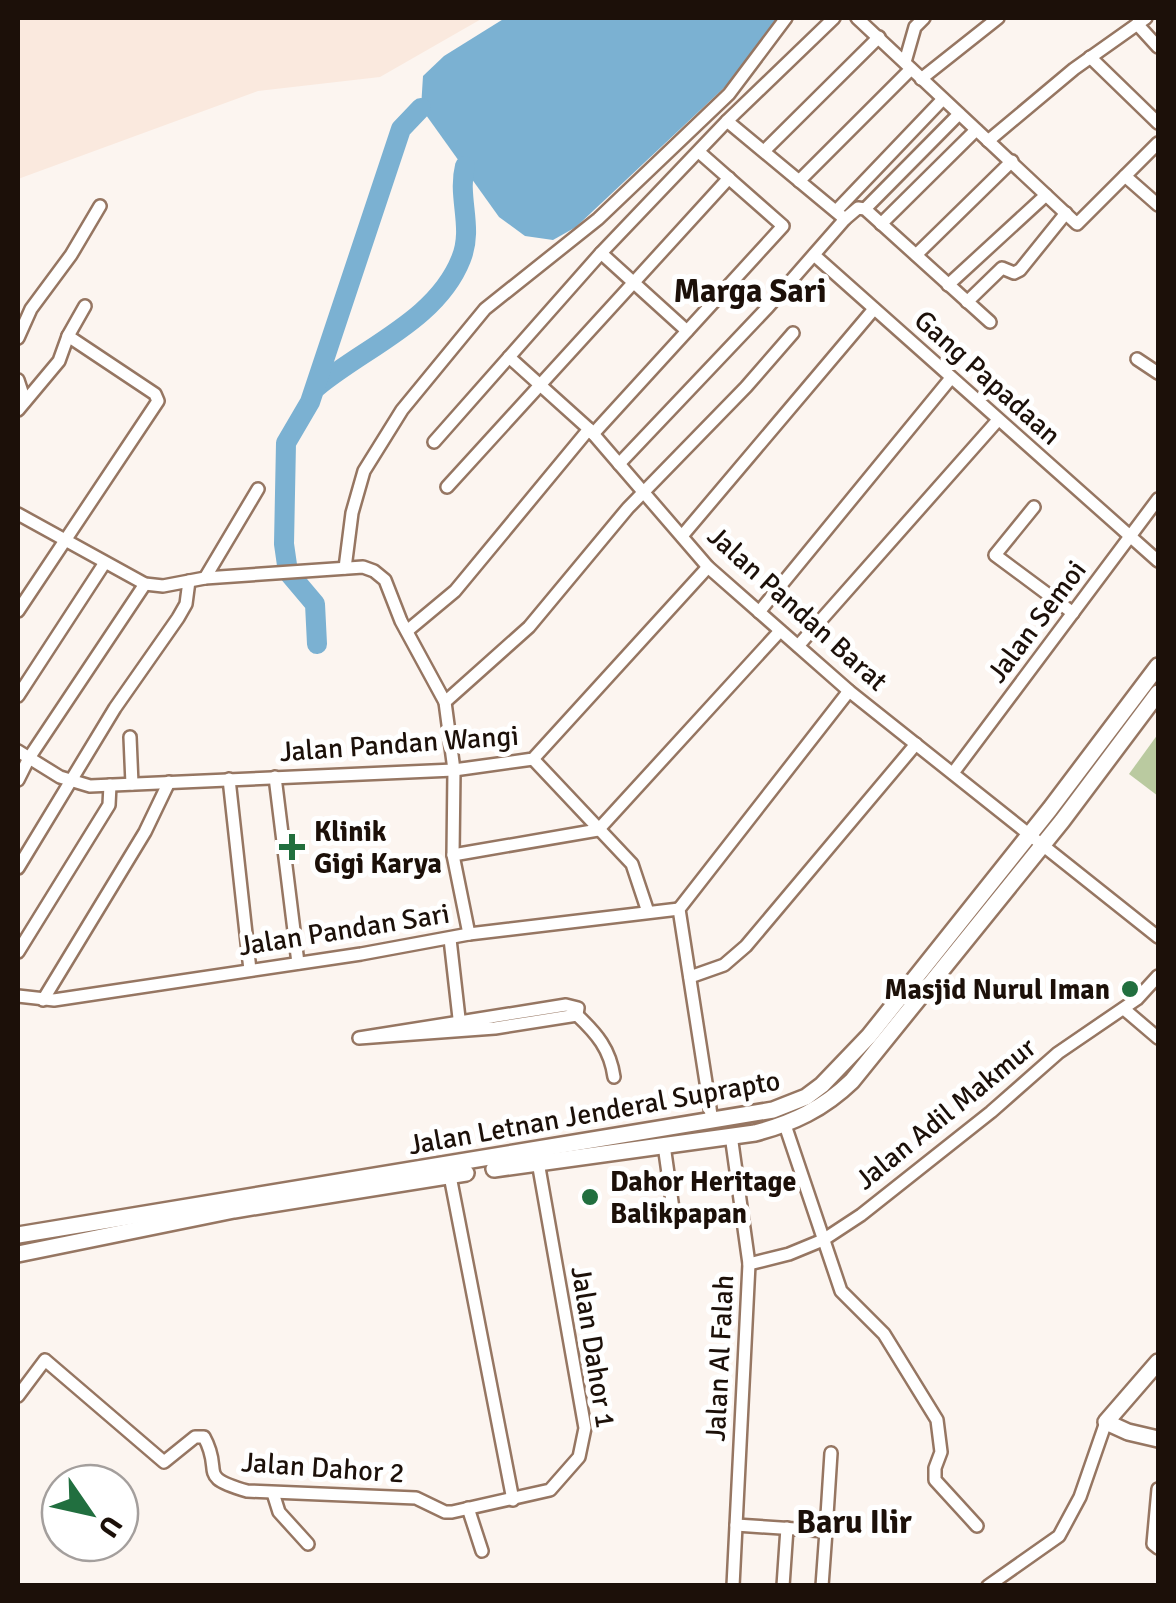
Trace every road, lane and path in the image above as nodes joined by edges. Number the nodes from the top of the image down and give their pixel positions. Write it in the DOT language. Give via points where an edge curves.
graph roads {
  1 [pos="786,18"];
  2 [pos="834,18"];
  3 [pos="857,18"];
  4 [pos="924,18"];
  5 [pos="998,18"];
  6 [pos="1141,21"];
  7 [pos="880,38"];
  8 [pos="1158,47"];
  9 [pos="1090,58"];
  10 [pos="908,65"];
  11 [pos="921,79"];
  12 [pos="943,100"];
  13 [pos="958,114"];
  14 [pos="727,121"];
  15 [pos="1158,123"];
  16 [pos="976,130"];
  17 [pos="988,141"];
  18 [pos="1158,143"];
  19 [pos="764,151"];
  20 [pos="698,152"];
  21 [pos="1012,161"];
  22 [pos="1125,176"];
  23 [pos="730,178"];
  24 [pos="800,180"];
  25 [pos="1046,195"];
  26 [pos="1158,205"];
  27 [pos="100,206"];
  28 [pos="865,209"];
  29 [pos="1066,213"];
  30 [pos="841,215"];
  31 [pos="881,224"];
  32 [pos="601,253"];
  33 [pos="814,255"];
  34 [pos="916,255"];
  35 [pos="633,281"];
  36 [pos="948,284"];
  37 [pos="966,302"];
  38 [pos="85,306"];
  39 [pos="874,309"];
  40 [pos="990,322"];
  41 [pos="688,331"];
  42 [pos="793,332"];
  43 [pos="68,336"];
  44 [pos="18,338"];
  45 [pos="509,357"];
  46 [pos="1138,359"];
  47 [pos="1158,373"];
  48 [pos="951,378"];
  49 [pos="18,380"];
  50 [pos="539,383"];
  51 [pos="21,406"];
  52 [pos="998,420"];
  53 [pos="591,432"];
  54 [pos="434,442"];
  55 [pos="619,464"];
  56 [pos="447,487"];
  57 [pos="258,490"];
  58 [pos="644,492"];
  59 [pos="1158,499"];
  60 [pos="1034,507"];
  61 [pos="22,517"];
  62 [pos="682,536"];
  63 [pos="1130,537"];
  64 [pos="64,542"];
  65 [pos="1158,561"];
  66 [pos="104,564"];
  67 [pos="708,567"];
  68 [pos="345,568"];
  69 [pos="205,578"];
  70 [pos="190,581"];
  71 [pos="145,584"];
  72 [pos="18,611"];
  73 [pos="759,612"];
  74 [pos="1072,613"];
  75 [pos="407,631"];
  76 [pos="780,631"];
  77 [pos="798,646"];
  78 [pos="1158,666"];
  79 [pos="849,691"];
  80 [pos="1158,693"];
  81 [pos="18,696"];
  82 [pos="445,702"];
  83 [pos="130,737"];
  84 [pos="916,744"];
  85 [pos="23,754"];
  86 [pos="533,759"];
  87 [pos="454,770"];
  88 [pos="953,773"];
  89 [pos="275,777"];
  90 [pos="228,779"];
  91 [pos="18,780"];
  92 [pos="68,782"];
  93 [pos="169,782"];
  94 [pos="110,784"];
  95 [pos="132,784"];
  96 [pos="598,830"];
  97 [pos="1036,839"];
  98 [pos="454,854"];
  99 [pos="18,868"];
  100 [pos="679,909"];
  101 [pos="648,912"];
  102 [pos="469,934"];
  103 [pos="1158,936"];
  104 [pos="450,938"];
  105 [pos="18,952"];
  106 [pos="298,963"];
  107 [pos="250,970"];
  108 [pos="1158,976"];
  109 [pos="690,977"];
  110 [pos="18,996"];
  111 [pos="43,1000"];
  112 [pos="1124,1009"];
  113 [pos="460,1026"];
  114 [pos="1158,1038"];
  115 [pos="614,1077"];
  116 [pos="712,1121"];
  117 [pos="785,1125"];
  118 [pos="731,1135"];
  119 [pos="664,1144"];
  120 [pos="538,1162"];
  121 [pos="450,1176"];
  122 [pos="300,1196"];
  123 [pos="674,1216"];
  124 [pos="18,1235"];
  125 [pos="823,1240"];
  126 [pos="20,1258"];
  127 [pos="750,1264"];
  128 [pos="1158,1362"];
  129 [pos="18,1396"];
  130 [pos="1106,1422"];
  131 [pos="1158,1439"];
  132 [pos="831,1452"];
  133 [pos="1158,1489"];
  134 [pos="273,1493"];
  135 [pos="512,1500"];
  136 [pos="468,1508"];
  137 [pos="736,1525"];
  138 [pos="976,1526"];
  139 [pos="787,1528"];
  140 [pos="826,1531"];
  141 [pos="308,1544"];
  142 [pos="1158,1548"];
  143 [pos="482,1550"];
  144 [pos="989,1585"];
  145 [pos="732,1586"];
  146 [pos="783,1586"];
  147 [pos="822,1586"];
  1 -- 68 [label="street" via="729,94 598,219 486,309 402,410 364,471"];
  2 -- 14 [label="street"];
  3 -- 7 [label="street"];
  4 -- 10 [label="street" via="915,27"];
  5 -- 11 [label="street"];
  6 -- 8 [label="street"];
  6 -- 9 [label="street"];
  7 -- 10 [label="street"];
  7 -- 19 [label="street"];
  9 -- 15 [label="street"];
  9 -- 17 [label="street"];
  10 -- 11 [label="street"];
  10 -- 24 [label="street"];
  11 -- 12 [label="street"];
  12 -- 13 [label="street"];
  12 -- 30 [label="street"];
  13 -- 16 [label="street"];
  13 -- 28 [label="street"];
  14 -- 19 [label="street"];
  14 -- 20 [label="street"];
  16 -- 17 [label="street"];
  16 -- 31 [label="street"];
  17 -- 21 [label="street"];
  18 -- 22 [label="street"];
  19 -- 24 [label="street"];
  20 -- 23 [label="street"];
  20 -- 32 [label="street"];
  21 -- 25 [label="street"];
  21 -- 34 [label="street"];
  22 -- 26 [label="street"];
  22 -- 29 [label="street" via="1080,224"];
  23 -- 35 [label="street"];
  23 -- 41 [label="street" via="783,226"];
  24 -- 30 [label="street"];
  25 -- 29 [label="street"];
  25 -- 36 [label="street"];
  27 -- 44 [label="street" via="30,308"];
  28 -- 30 [label="street"];
  28 -- 31 [label="street"];
  29 -- 37 [label="street" via="1020,270 1002,268"];
  30 -- 33 [label="street"];
  31 -- 34 [label="street"];
  32 -- 35 [label="street"];
  32 -- 45 [label="street"];
  33 -- 39 [label="street, Gang Papadaan"];
  33 -- 55 [label="street"];
  34 -- 36 [label="street"];
  35 -- 41 [label="street"];
  35 -- 50 [label="street"];
  36 -- 37 [label="street"];
  37 -- 40 [label="street"];
  38 -- 43 [label="street"];
  39 -- 48 [label="street, Gang Papadaan"];
  39 -- 62 [label="street"];
  41 -- 53 [label="street"];
  42 -- 58 [label="street"];
  43 -- 51 [label="street" via="60,361"];
  43 -- 64 [label="street" via="158,401"];
  45 -- 50 [label="street, Jalan Pandan Barat"];
  45 -- 54 [label="street"];
  46 -- 47 [label="street"];
  48 -- 52 [label="street, Gang Papadaan"];
  48 -- 73 [label="street"];
  49 -- 51 [label="street"];
  50 -- 53 [label="street, Jalan Pandan Barat"];
  50 -- 56 [label="street"];
  52 -- 63 [label="street, Gang Papadaan"];
  52 -- 77 [label="street"];
  53 -- 55 [label="street, Jalan Pandan Barat"];
  53 -- 75 [label="street" via="468,578"];
  55 -- 58 [label="street, Jalan Pandan Barat"];
  57 -- 69 [label="street"];
  58 -- 62 [label="street, Jalan Pandan Barat"];
  58 -- 82 [label="street" via="529,628"];
  59 -- 63 [label="street, Jalan Semoi"];
  60 -- 74 [label="street" via="995,555"];
  61 -- 64 [label="street"];
  62 -- 67 [label="street, Jalan Pandan Barat"];
  63 -- 65 [label="street, Gang Papadaan"];
  63 -- 74 [label="street, Jalan Semoi"];
  64 -- 66 [label="street"];
  64 -- 72 [label="street"];
  66 -- 71 [label="street"];
  66 -- 81 [label="street"];
  67 -- 73 [label="street, Jalan Pandan Barat"];
  67 -- 86 [label="street, Jalan Pandan Wangi"];
  68 -- 69 [label="street"];
  68 -- 75 [label="street" via="380,574"];
  69 -- 70 [label="street"];
  70 -- 71 [label="street"];
  70 -- 92 [label="street" via="186,604"];
  71 -- 85 [label="street"];
  73 -- 76 [label="street, Jalan Pandan Barat"];
  74 -- 88 [label="street, Jalan Semoi"];
  75 -- 82 [label="street"];
  76 -- 77 [label="street, Jalan Pandan Barat"];
  76 -- 96 [label="street"];
  77 -- 79 [label="street, Jalan Pandan Barat"];
  78 -- 97 [label="main road, Jalan Letnan Jenderal Suprapto"];
  79 -- 84 [label="street, Jalan Pandan Barat"];
  79 -- 100 [label="street"];
  80 -- 97 [label="main road" via="1062,821"];
  82 -- 87 [label="street"];
  83 -- 95 [label="street"];
  84 -- 88 [label="street, Jalan Pandan Barat"];
  84 -- 109 [label="street" via="732,960"];
  85 -- 91 [label="street"];
  85 -- 92 [label="street, Jalan Pandan Wangi"];
  86 -- 87 [label="street, Jalan Pandan Wangi"];
  86 -- 96 [label="street"];
  87 -- 89 [label="street, Jalan Pandan Wangi"];
  87 -- 98 [label="street"];
  88 -- 97 [label="street, Jalan Pandan Barat"];
  89 -- 90 [label="street, Jalan Pandan Wangi"];
  89 -- 106 [label="street"];
  90 -- 93 [label="street, Jalan Pandan Wangi"];
  90 -- 107 [label="street"];
  92 -- 94 [label="street, Jalan Pandan Wangi"];
  92 -- 99 [label="street"];
  93 -- 95 [label="street, Jalan Pandan Wangi"];
  93 -- 111 [label="street"];
  94 -- 95 [label="street, Jalan Pandan Wangi"];
  94 -- 105 [label="street" via="108,805"];
  96 -- 98 [label="street"];
  96 -- 101 [label="street" via="634,869"];
  97 -- 103 [label="street, Jalan Pandan Barat"];
  97 -- 116 [label="main road, Jalan Letnan Jenderal Suprapto" via="836,1073 792,1104"];
  97 -- 117 [label="main road, Jalan Letnan Jenderal Suprapto" via="1020,872 852,1082"];
  98 -- 102 [label="street"];
  100 -- 101 [label="street, Jalan Pandan Sari"];
  100 -- 109 [label="street"];
  101 -- 102 [label="street, Jalan Pandan Sari"];
  102 -- 104 [label="street, Jalan Pandan Sari"];
  104 -- 106 [label="street, Jalan Pandan Sari"];
  104 -- 113 [label="street"];
  106 -- 107 [label="street, Jalan Pandan Sari"];
  107 -- 111 [label="street, Jalan Pandan Sari"];
  108 -- 112 [label="street, Jalan Adil Makmur"];
  109 -- 116 [label="street"];
  110 -- 111 [label="street, Jalan Pandan Sari"];
  112 -- 114 [label="street"];
  112 -- 125 [label="street, Jalan Adil Makmur" via="1058,1053"];
  113 -- 113 [label="street" via="359,1038"];
  113 -- 115 [label="street" via="577,1015 604,1044"];
  116 -- 122 [label="main road, Jalan Letnan Jenderal Suprapto"];
  117 -- 118 [label="main road, Jalan Letnan Jenderal Suprapto"];
  117 -- 125 [label="street"];
  118 -- 119 [label="main road, Jalan Letnan Jenderal Suprapto"];
  118 -- 127 [label="street, Jalan Al Falah"];
  119 -- 120 [label="main road, Jalan Letnan Jenderal Suprapto"];
  119 -- 123 [label="street"];
  120 -- 121 [label="main road, Jalan Letnan Jenderal Suprapto"];
  120 -- 135 [label="street, Jalan Dahor 1" via="584,1438 578,1457 550,1490"];
  121 -- 122 [label="main road, Jalan Letnan Jenderal Suprapto"];
  121 -- 135 [label="street"];
  122 -- 124 [label="main road, Jalan Letnan Jenderal Suprapto"];
  122 -- 126 [label="main road, Jalan Letnan Jenderal Suprapto"];
  125 -- 127 [label="street, Jalan Adil Makmur"];
  125 -- 138 [label="street" via="840,1291 884,1334 938,1420 935,1480"];
  127 -- 137 [label="street, Jalan Al Falah"];
  128 -- 130 [label="main road"];
  129 -- 134 [label="street, Jalan Dahor 2" via="45,1360 159,1460 200,1435 216,1479"];
  130 -- 131 [label="main road"];
  130 -- 144 [label="street" via="1063,1529"];
  132 -- 140 [label="street"];
  133 -- 142 [label="street" via="1152,1544"];
  134 -- 136 [label="street, Jalan Dahor 2" via="416,1498 445,1512"];
  134 -- 141 [label="street" via="279,1512"];
  135 -- 136 [label="street, Jalan Dahor 2"];
  136 -- 143 [label="street"];
  137 -- 139 [label="street"];
  137 -- 145 [label="street, Jalan Al Falah"];
  139 -- 140 [label="street"];
  139 -- 146 [label="street"];
  140 -- 147 [label="street"];
}
